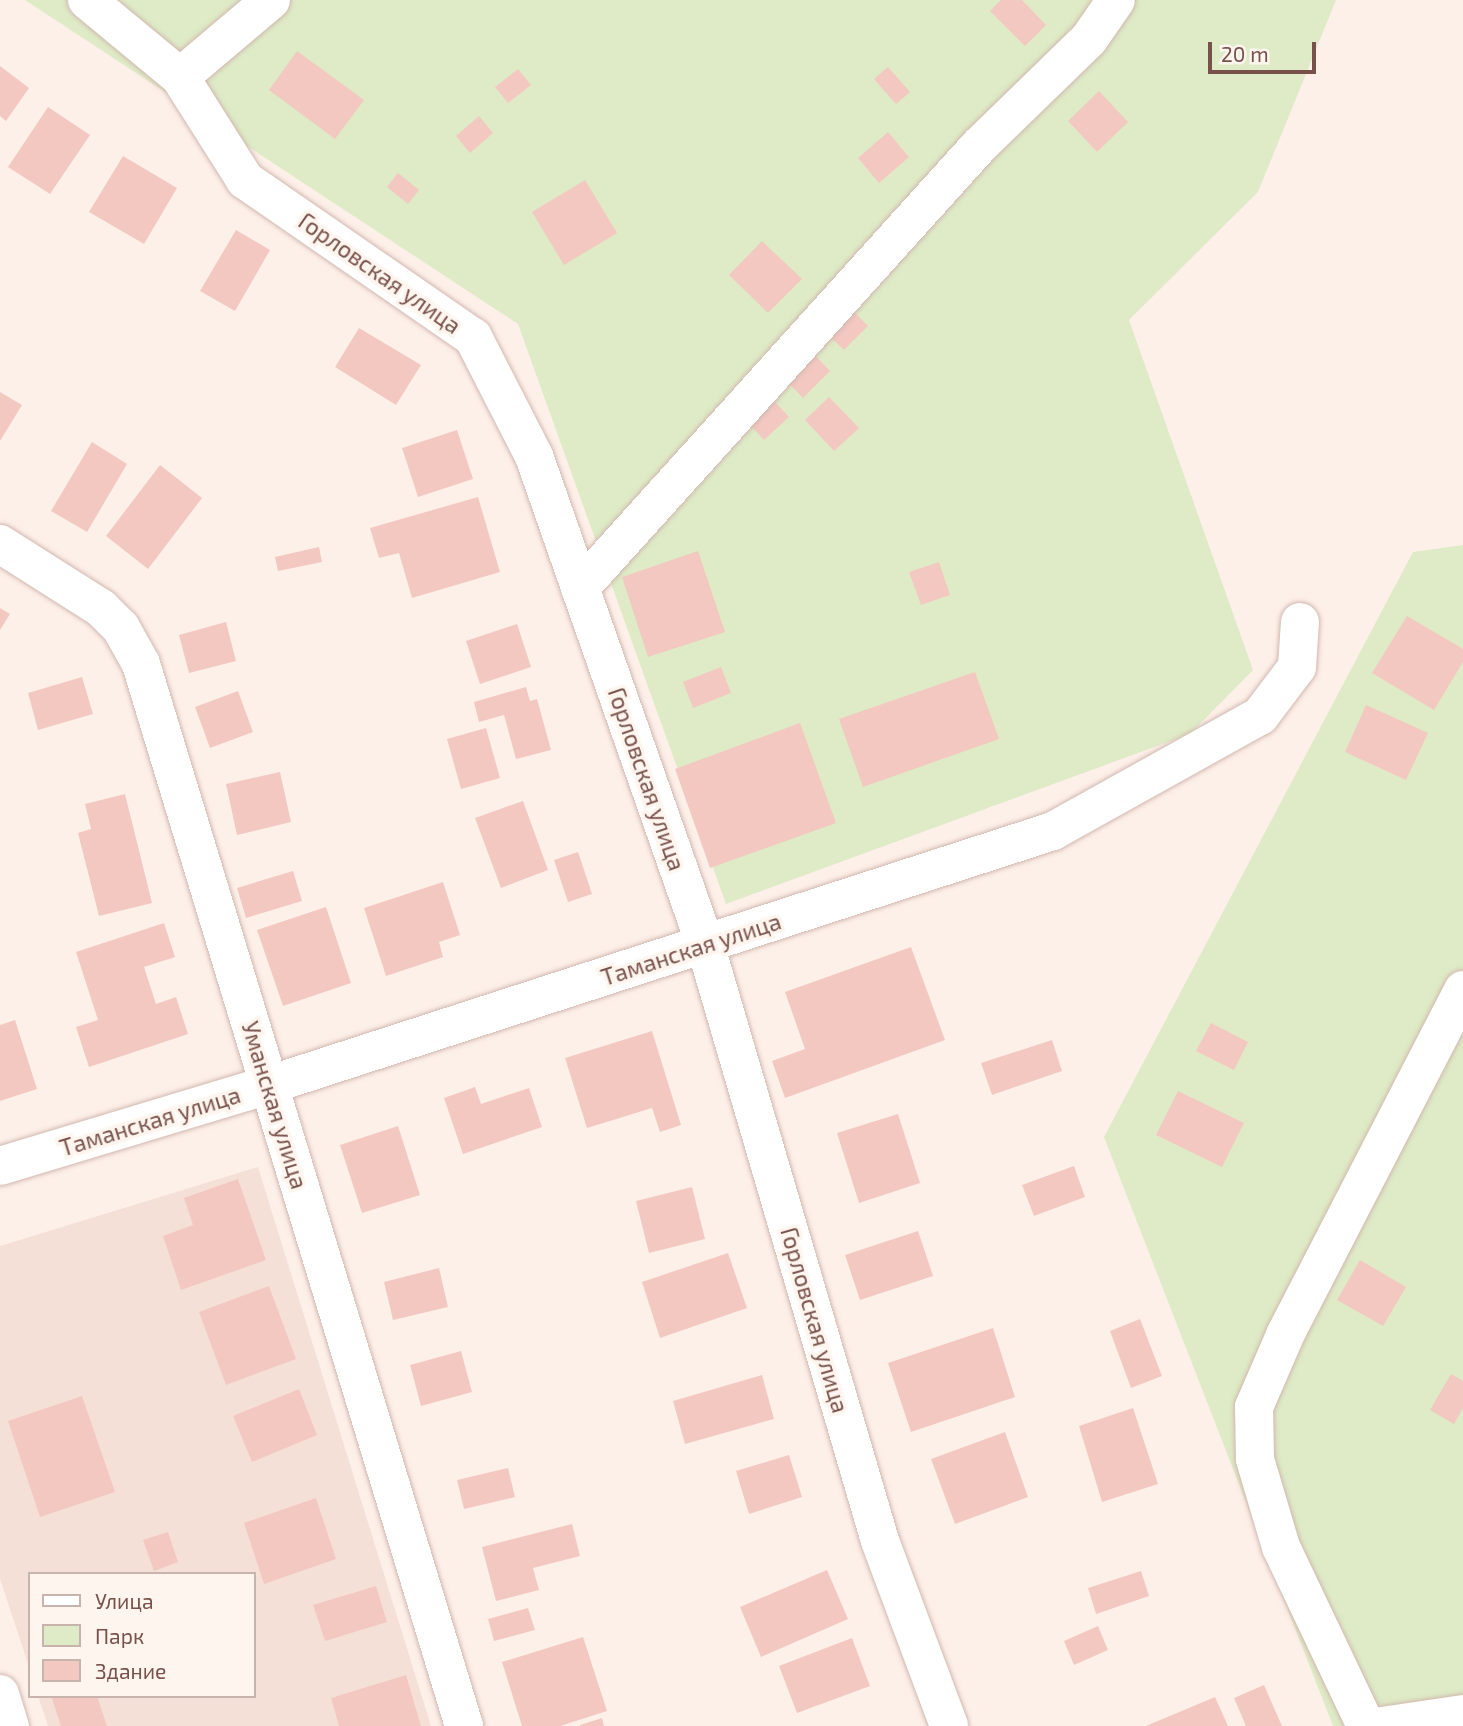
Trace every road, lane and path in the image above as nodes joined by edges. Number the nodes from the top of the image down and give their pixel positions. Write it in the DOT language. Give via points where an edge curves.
graph roads {
  1 [pos="87,0"];
  2 [pos="271,0"];
  3 [pos="1116,0"];
  4 [pos="180,77"];
  5 [pos="0,544"];
  6 [pos="580,588"];
  7 [pos="1300,622"];
  8 [pos="705,944"];
  9 [pos="1463,990"];
  10 [pos="270,1085"];
  11 [pos="0,1166"];
  12 [pos="0,1694"];
  13 [pos="1463,1714"];
  14 [pos="10,1726"];
  15 [pos="464,1726"];
  16 [pos="949,1726"];
  17 [pos="1366,1726"];
  18 [pos="1382,1726"];
  1 -- 4 [label="street, Горловская улица"];
  2 -- 4 [label="street"];
  3 -- 6 [label="street" via="1088,39 979,146"];
  4 -- 6 [label="street, Горловская улица" via="245,180 473,337 534,456"];
  5 -- 10 [label="street, Уманская улица" via="101,608 121,628 141,664"];
  6 -- 8 [label="street, Горловская улица"];
  7 -- 8 [label="street, Таманская улица" via="1297,667 1259,716 1053,831"];
  8 -- 10 [label="street, Таманская улица"];
  8 -- 16 [label="street, Горловская улица" via="880,1541"];
  9 -- 17 [label="street" via="1286,1333 1254,1407 1255,1459 1281,1547"];
  10 -- 11 [label="street, Таманская улица"];
  10 -- 15 [label="street, Уманская улица"];
  12 -- 14 [label="street"];
  13 -- 18 [label="street"];
}
